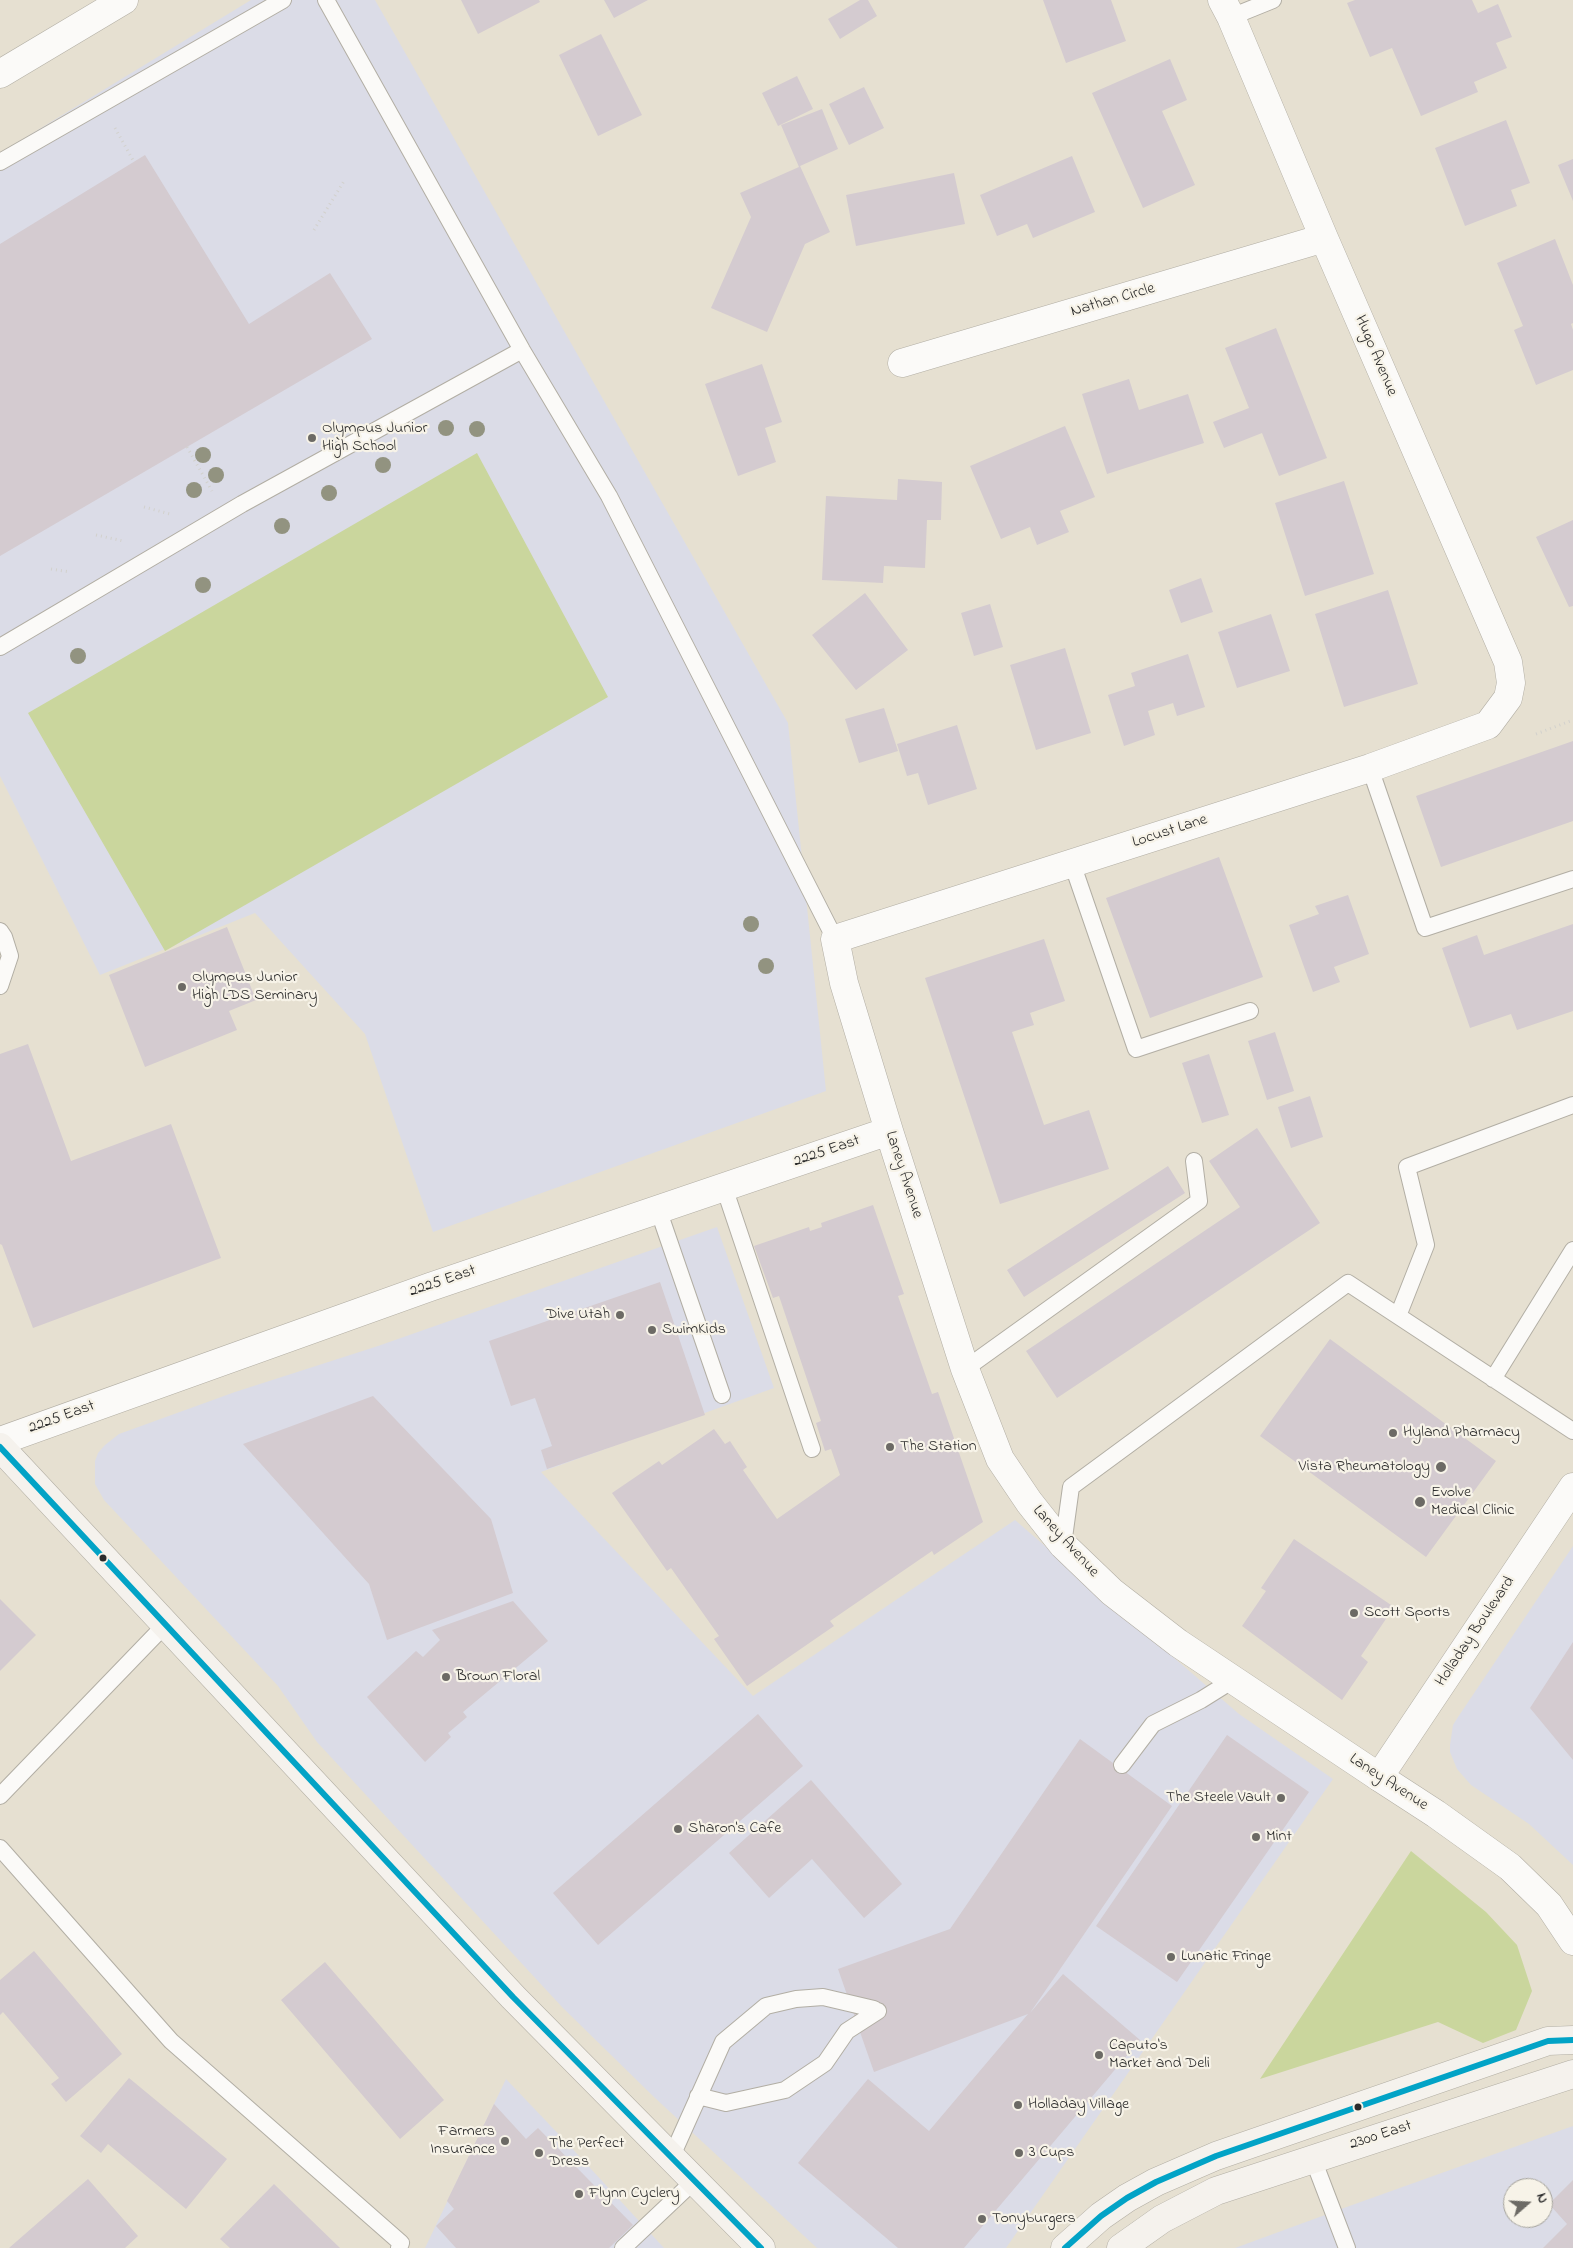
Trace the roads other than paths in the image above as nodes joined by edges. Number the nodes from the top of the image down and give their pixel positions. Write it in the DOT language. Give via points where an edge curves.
graph roads {
  1 [pos="124,0"];
  2 [pos="283,0"];
  3 [pos="326,0"];
  4 [pos="1273,0"];
  5 [pos="1227,8"];
  6 [pos="0,74"];
  7 [pos="0,162"];
  8 [pos="1324,238"];
  9 [pos="522,350"];
  10 [pos="902,363"];
  11 [pos="0,647"];
  12 [pos="1499,713"];
  13 [pos="1370,768"];
  14 [pos="1072,863"];
  15 [pos="1573,879"];
  16 [pos="0,931"];
  17 [pos="835,939"];
  18 [pos="0,986"];
  19 [pos="1250,1011"];
  20 [pos="1573,1105"];
  21 [pos="889,1131"];
  22 [pos="1194,1161"];
  23 [pos="724,1187"];
  24 [pos="658,1209"];
  25 [pos="1573,1250"];
  26 [pos="1398,1316"];
  27 [pos="965,1369"];
  28 [pos="1493,1379"];
  29 [pos="722,1396"];
  30 [pos="1573,1431"];
  31 [pos="0,1441"];
  32 [pos="0,1447"];
  33 [pos="812,1449"];
  34 [pos="1570,1500"];
  35 [pos="1063,1545"];
  36 [pos="165,1625"];
  37 [pos="1233,1680"];
  38 [pos="1122,1765"];
  39 [pos="1379,1777"];
  40 [pos="0,1796"];
  41 [pos="0,1848"];
  42 [pos="1573,1941"];
  43 [pos="1573,2040"];
  44 [pos="1573,2074"];
  45 [pos="698,2096"];
  46 [pos="671,2158"];
  47 [pos="1313,2159"];
  48 [pos="694,2181"];
  49 [pos="399,2248"];
  50 [pos="623,2248"];
  51 [pos="761,2248"];
  52 [pos="1065,2248"];
  53 [pos="1121,2248"];
  54 [pos="1346,2248"];
  1 -- 6 [label="street"];
  2 -- 7 [label="lane"];
  3 -- 9 [label="lane"];
  4 -- 5 [label="lane"];
  5 -- 8 [label="street, Hugo Avenue"];
  8 -- 10 [label="street, Nathan Circle"];
  8 -- 12 [label="street, Hugo Avenue" via="1508,662 1511,683 1508,698"];
  9 -- 11 [label="lane" via="242,504"];
  9 -- 17 [label="lane" via="609,496"];
  12 -- 13 [label="street, Locust Lane" via="1488,726"];
  13 -- 14 [label="street, Locust Lane"];
  13 -- 15 [label="lane" via="1425,928"];
  14 -- 17 [label="street, Locust Lane"];
  14 -- 19 [label="lane" via="1136,1049"];
  16 -- 18 [label="lane" via="10,956"];
  17 -- 21 [label="street, Laney Avenue" via="844,983"];
  20 -- 26 [label="lane" via="1407,1167 1426,1245"];
  21 -- 23 [label="street, 2225 East"];
  21 -- 27 [label="street, Laney Avenue"];
  22 -- 27 [label="lane" via="1199,1200"];
  23 -- 24 [label="street, 2225 East"];
  23 -- 33 [label="lane"];
  24 -- 29 [label="lane"];
  24 -- 31 [label="street, 2225 East"];
  25 -- 28 [label="lane"];
  26 -- 28 [label="lane"];
  26 -- 35 [label="lane" via="1348,1282 1072,1487"];
  27 -- 35 [label="street, Laney Avenue" via="1000,1459"];
  28 -- 30 [label="lane"];
  32 -- 36 [label="main road"];
  34 -- 39 [label="street, Holladay Boulevard"];
  35 -- 37 [label="street, Laney Avenue" via="1112,1592"];
  36 -- 40 [label="lane"];
  36 -- 46 [label="main road" via="513,1996"];
  37 -- 38 [label="lane" via="1153,1724"];
  37 -- 39 [label="street, Laney Avenue"];
  39 -- 42 [label="street, Laney Avenue" via="1510,1867 1549,1905"];
  41 -- 49 [label="lane" via="171,2041 401,2243"];
  43 -- 52 [label="main road" via="1548,2041 1273,2134 1186,2168 1127,2198"];
  44 -- 47 [label="main road, 2300 East"];
  45 -- 45 [label="lane" via="723,2042 766,2006 823,1997 876,2010 847,2031 825,2063 785,2090 726,2103"];
  45 -- 46 [label="lane"];
  46 -- 48 [label="main road"];
  47 -- 53 [label="main road, 2300 East" via="1216,2191 1190,2203"];
  47 -- 54 [label="lane"];
  48 -- 50 [label="lane"];
  48 -- 51 [label="main road"];
}
